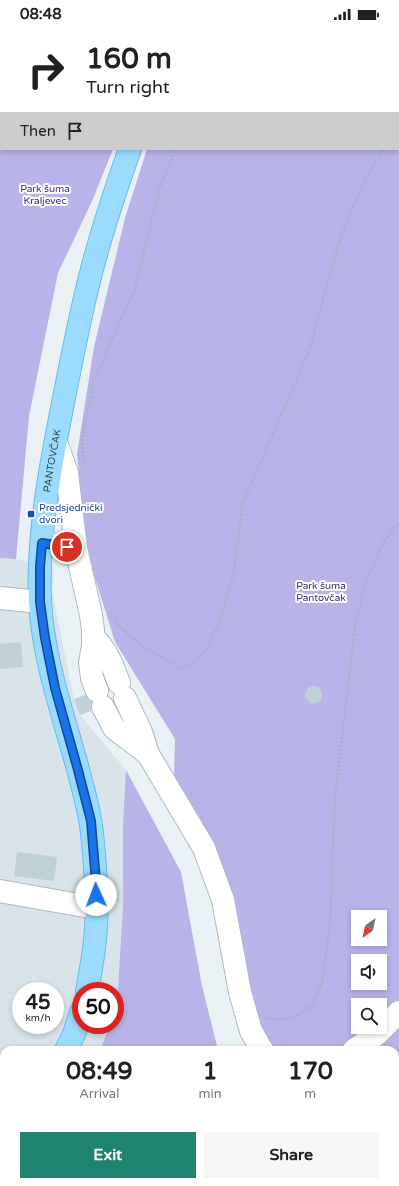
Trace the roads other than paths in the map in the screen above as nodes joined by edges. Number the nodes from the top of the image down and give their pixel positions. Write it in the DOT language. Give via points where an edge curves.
graph roads {
  1 [pos="130,150"];
  2 [pos="56,442"];
  3 [pos="42,543"];
  4 [pos="76,548"];
  5 [pos="0,598"];
  6 [pos="40,602"];
  7 [pos="93,637"];
  8 [pos="148,754"];
  9 [pos="0,891"];
  10 [pos="96,908"];
  11 [pos="89,982"];
  12 [pos="399,1012"];
  13 [pos="74,1034"];
  14 [pos="68,1046"];
  15 [pos="260,1046"];
  16 [pos="360,1046"];
  1 -- 2 [label="main road, PANTOVČAK" via="88,286"];
  2 -- 3 [label="main road, PANTOVČAK"];
  2 -- 4 [label="street" via="67,473"];
  3 -- 4 [label="street"];
  3 -- 6 [label="main road, PANTOVČAK"];
  4 -- 7 [label="street" via="94,630"];
  5 -- 6 [label="street"];
  6 -- 10 [label="main road, PANTOVČAK" via="55,688 91,821"];
  7 -- 8 [label="street" via="102,646 110,662"];
  7 -- 8 [label="street" via="90,663 92,678 100,699 114,728"];
  8 -- 15 [label="street" via="204,848 223,900 240,992 251,1031"];
  9 -- 10 [label="street"];
  10 -- 11 [label="main road, PANTOVČAK" via="94,958"];
  12 -- 16 [label="street" via="377,1034"];
  13 -- 14 [label="main road"];
}
